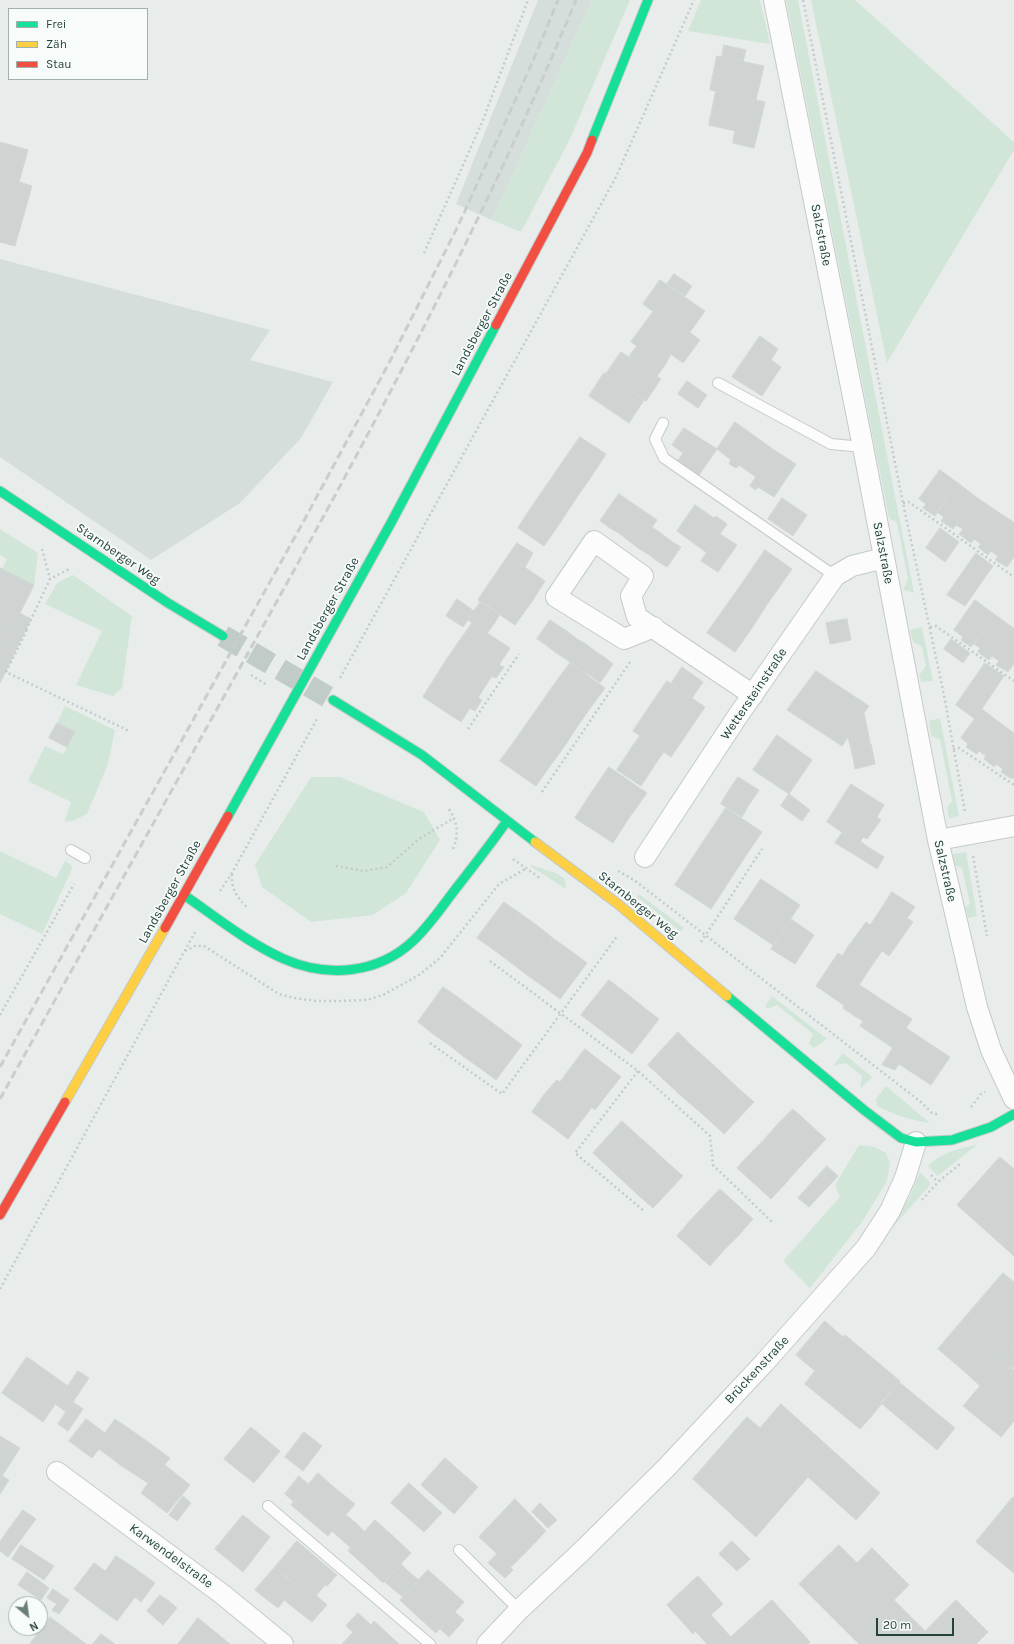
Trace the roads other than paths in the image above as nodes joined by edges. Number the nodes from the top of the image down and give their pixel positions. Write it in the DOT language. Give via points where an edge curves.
graph roads {
  1 [pos="648,0"];
  2 [pos="774,0"];
  3 [pos="718,383"];
  4 [pos="662,423"];
  5 [pos="863,447"];
  6 [pos="0,491"];
  7 [pos="884,558"];
  8 [pos="835,576"];
  9 [pos="654,627"];
  10 [pos="223,636"];
  11 [pos="753,694"];
  12 [pos="333,700"];
  13 [pos="507,821"];
  14 [pos="1014,826"];
  15 [pos="938,840"];
  16 [pos="71,850"];
  17 [pos="645,857"];
  18 [pos="85,858"];
  19 [pos="184,895"];
  20 [pos="1014,1099"];
  21 [pos="1014,1114"];
  22 [pos="916,1142"];
  23 [pos="0,1215"];
  24 [pos="57,1472"];
  25 [pos="268,1506"];
  26 [pos="459,1550"];
  27 [pos="519,1610"];
  28 [pos="282,1644"];
  29 [pos="430,1644"];
  30 [pos="487,1644"];
  1 -- 19 [label="main road, Landsberger Straße" via="587,153 392,521"];
  2 -- 5 [label="street, Salzstraße"];
  3 -- 5 [label="lane" via="832,444"];
  4 -- 8 [label="lane" via="655,439 664,458"];
  5 -- 7 [label="street, Salzstraße"];
  6 -- 10 [label="main road, Starnberger Weg" via="168,603"];
  7 -- 8 [label="street, Wettersteinstraße" via="852,566"];
  7 -- 15 [label="street, Salzstraße"];
  8 -- 11 [label="street, Wettersteinstraße"];
  9 -- 9 [label="street" via="624,639 556,596 594,541 643,576 631,596 637,617"];
  9 -- 11 [label="street"];
  11 -- 17 [label="street, Wettersteinstraße"];
  12 -- 13 [label="main road, Starnberger Weg" via="422,755"];
  13 -- 19 [label="main road" via="412,942 378,964 358,970 327,971 284,959"];
  13 -- 22 [label="main road, Starnberger Weg" via="633,916 864,1110 901,1138"];
  14 -- 15 [label="street"];
  15 -- 20 [label="street, Salzstraße" via="977,1007 991,1050"];
  16 -- 18 [label="lane"];
  19 -- 23 [label="main road, Landsberger Straße"];
  21 -- 22 [label="main road" via="991,1127 952,1140"];
  22 -- 27 [label="street, Brückenstraße" via="906,1178 890,1211 866,1248 666,1468"];
  24 -- 28 [label="street, Karwendelstraße" via="222,1594"];
  25 -- 29 [label="lane"];
  26 -- 27 [label="lane"];
  27 -- 30 [label="street, Brückenstraße"];
}
